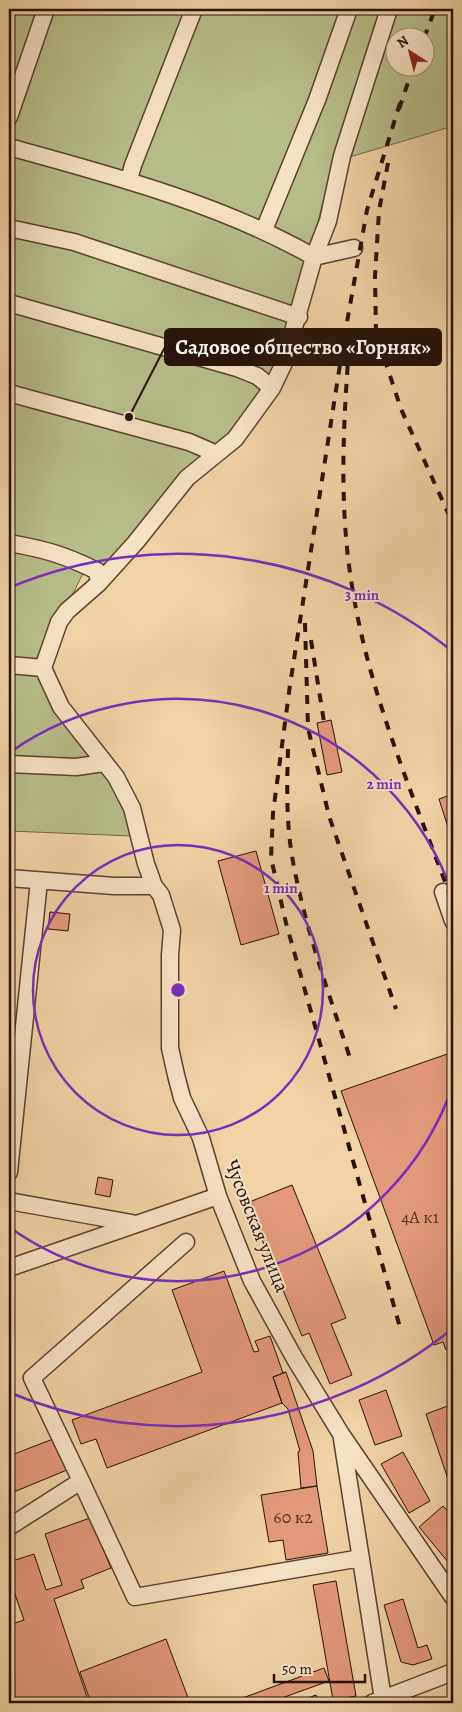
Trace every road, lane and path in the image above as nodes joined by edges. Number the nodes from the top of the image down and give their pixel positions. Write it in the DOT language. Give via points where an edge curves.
graph roads {
  1 [pos="46,9"];
  2 [pos="194,9"];
  3 [pos="349,9"];
  4 [pos="389,9"];
  5 [pos="9,117"];
  6 [pos="9,147"];
  7 [pos="129,180"];
  8 [pos="9,228"];
  9 [pos="264,230"];
  10 [pos="354,248"];
  11 [pos="314,257"];
  12 [pos="9,303"];
  13 [pos="298,317"];
  14 [pos="272,388"];
  15 [pos="9,393"];
  16 [pos="213,456"];
  17 [pos="9,543"];
  18 [pos="100,583"];
  19 [pos="9,665"];
  20 [pos="43,668"];
  21 [pos="104,763"];
  22 [pos="9,764"];
  23 [pos="9,878"];
  24 [pos="39,881"];
  25 [pos="154,886"];
  26 [pos="443,892"];
  27 [pos="453,921"];
  28 [pos="9,1172"];
  29 [pos="218,1196"];
  30 [pos="9,1201"];
  31 [pos="133,1224"];
  32 [pos="186,1242"];
  33 [pos="9,1268"];
  34 [pos="341,1434"];
  35 [pos="81,1481"];
  36 [pos="9,1528"];
  37 [pos="361,1558"];
  38 [pos="453,1597"];
  39 [pos="453,1672"];
  40 [pos="377,1701"];
  1 -- 5 [label="street"];
  2 -- 7 [label="street"];
  3 -- 9 [label="street" via="317,100"];
  4 -- 11 [label="street" via="342,156 328,221"];
  6 -- 7 [label="street"];
  7 -- 9 [label="street"];
  8 -- 13 [label="street" via="83,245"];
  9 -- 11 [label="street"];
  10 -- 11 [label="street"];
  11 -- 13 [label="street"];
  12 -- 14 [label="street" via="237,368 257,376"];
  13 -- 14 [label="street" via="284,363"];
  14 -- 16 [label="street" via="235,439"];
  15 -- 16 [label="street" via="189,442 210,451"];
  16 -- 18 [label="street" via="187,478"];
  17 -- 18 [label="street" via="56,552 76,560 97,571"];
  18 -- 20 [label="street" via="72,606 59,622"];
  19 -- 20 [label="street"];
  20 -- 21 [label="street, Чусовская улица" via="61,708"];
  21 -- 22 [label="street" via="76,767"];
  21 -- 25 [label="street, Чусовская улица" via="116,777 132,808"];
  23 -- 24 [label="street"];
  24 -- 25 [label="street"];
  24 -- 28 [label="street"];
  25 -- 29 [label="street, Чусовская улица" via="161,895 172,930 170,1048 182,1098 201,1138"];
  26 -- 27 [label="street"];
  29 -- 31 [label="street"];
  29 -- 34 [label="street, Чусовская улица" via="252,1281"];
  30 -- 31 [label="street"];
  31 -- 33 [label="street"];
  32 -- 35 [label="street" via="32,1378"];
  34 -- 37 [label="street"];
  34 -- 38 [label="street, Чусовская улица"];
  35 -- 36 [label="street"];
  35 -- 37 [label="street" via="135,1597"];
  37 -- 40 [label="street"];
  39 -- 40 [label="street"];
}
